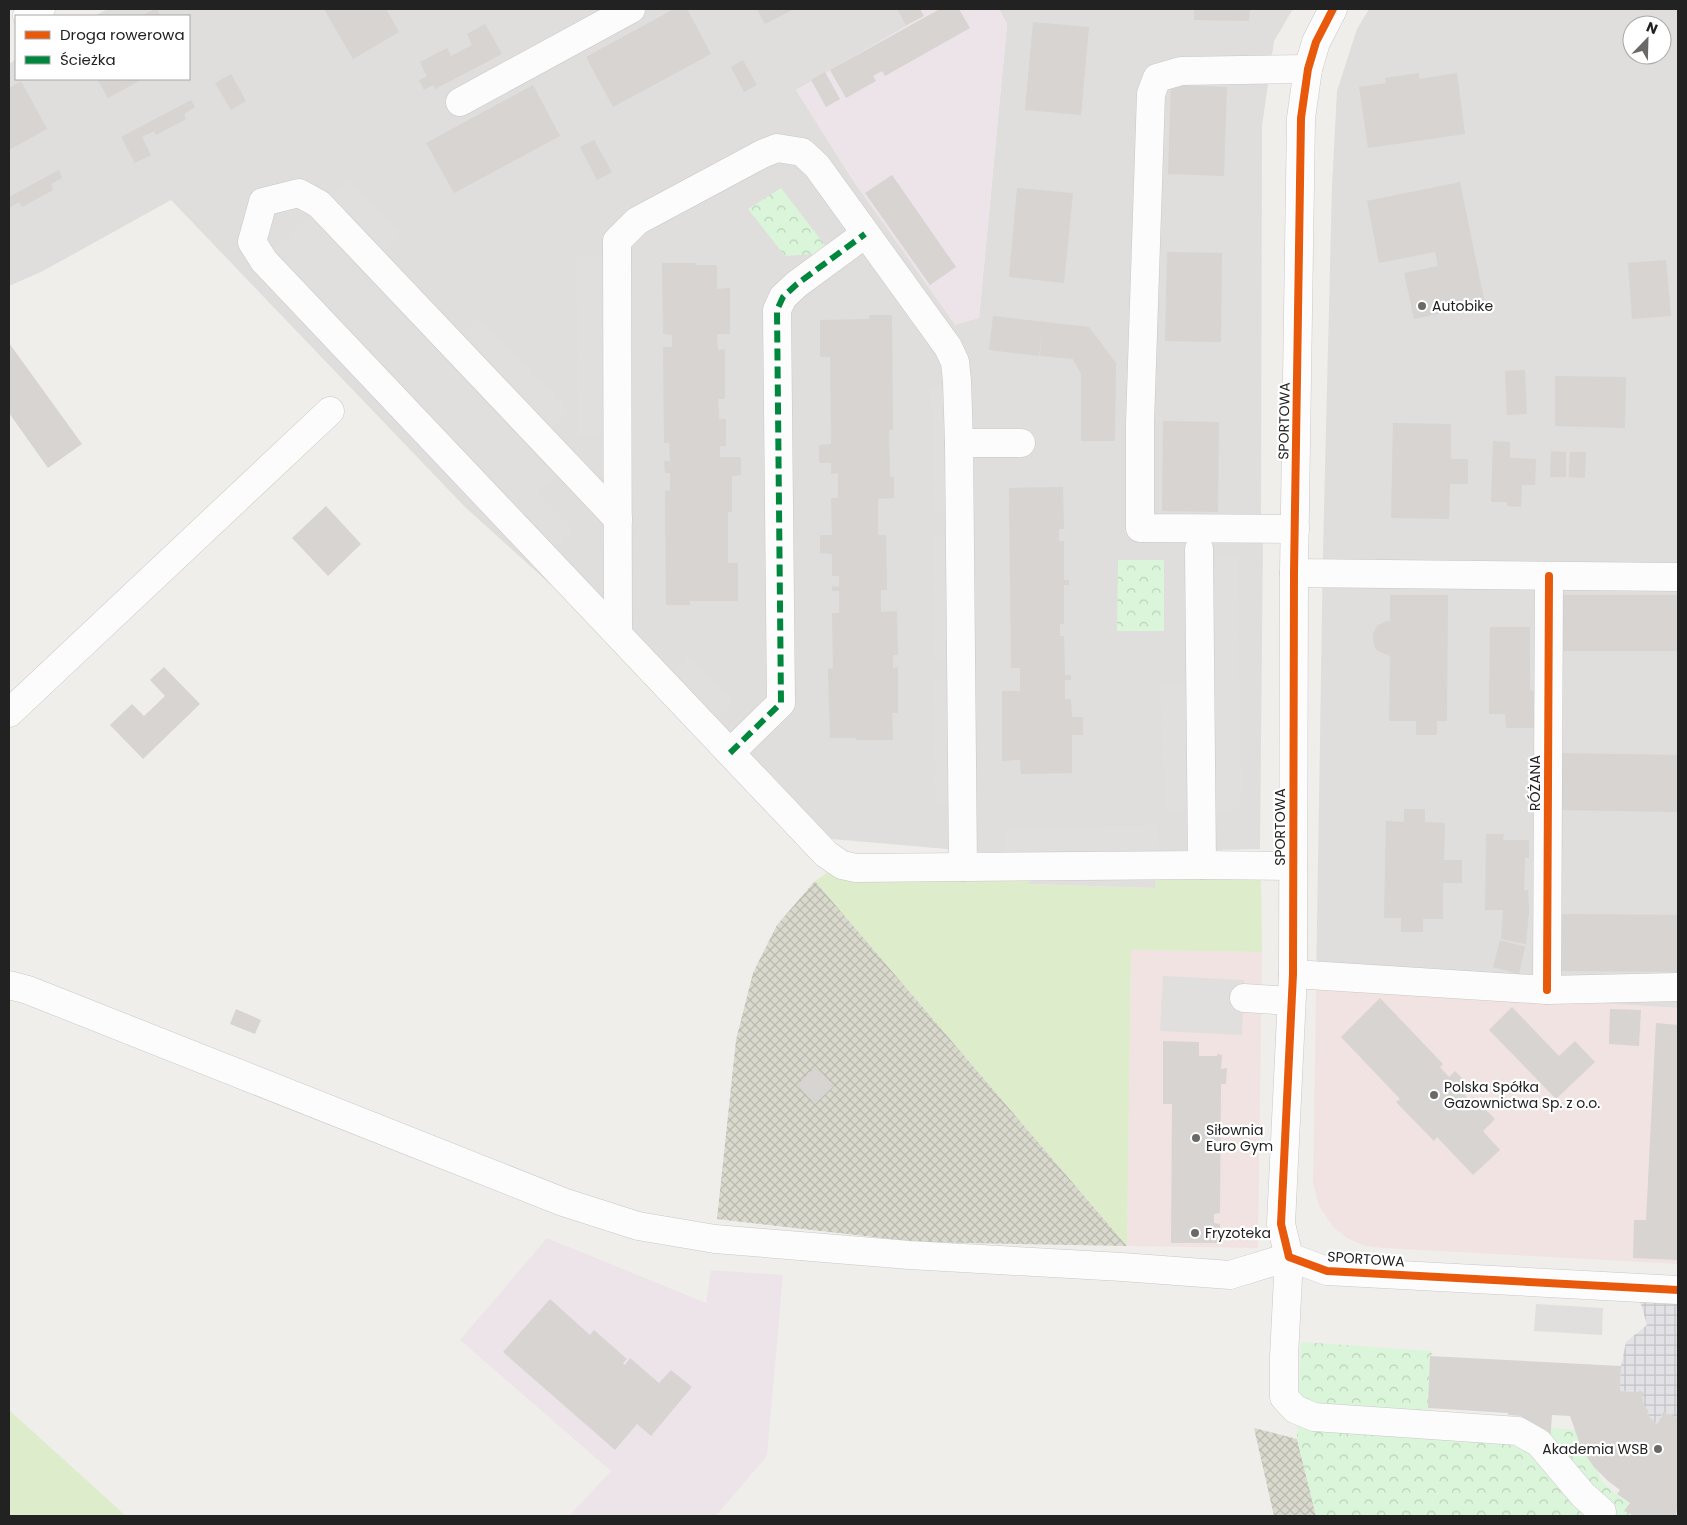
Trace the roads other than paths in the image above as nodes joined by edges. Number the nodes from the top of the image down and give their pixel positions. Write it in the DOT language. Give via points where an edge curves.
graph roads {
  1 [pos="41,9"];
  2 [pos="630,9"];
  3 [pos="1334,9"];
  4 [pos="29,15"];
  5 [pos="1308,69"];
  6 [pos="460,102"];
  7 [pos="865,234"];
  8 [pos="330,412"];
  9 [pos="959,443"];
  10 [pos="1021,444"];
  11 [pos="618,519"];
  12 [pos="1295,529"];
  13 [pos="1199,549"];
  14 [pos="1294,573"];
  15 [pos="1549,576"];
  16 [pos="1678,576"];
  17 [pos="618,634"];
  18 [pos="9,713"];
  19 [pos="730,753"];
  20 [pos="1202,865"];
  21 [pos="1293,866"];
  22 [pos="962,867"];
  23 [pos="1293,974"];
  24 [pos="9,985"];
  25 [pos="1678,987"];
  26 [pos="1547,990"];
  27 [pos="1244,998"];
  28 [pos="1291,1001"];
  29 [pos="1289,1257"];
  30 [pos="1678,1290"];
  31 [pos="1602,1512"];
  1 -- 4 [label="street"];
  2 -- 6 [label="street"];
  3 -- 5 [label="street, SPORTOWA" via="1316,42"];
  5 -- 12 [label="street, SPORTOWA" via="1301,118"];
  5 -- 12 [label="street" via="1181,71 1157,78 1151,94 1140,423 1140,528"];
  7 -- 9 [label="street" via="948,347 955,362"];
  7 -- 11 [label="street" via="817,166 802,152 777,148 636,221 617,241"];
  7 -- 19 [label="street" via="796,284 777,310 781,703"];
  8 -- 18 [label="street"];
  9 -- 10 [label="street"];
  9 -- 22 [label="street"];
  11 -- 17 [label="street"];
  11 -- 17 [label="street" via="319,204 299,193 263,202 252,242 264,261"];
  12 -- 14 [label="street, SPORTOWA"];
  13 -- 20 [label="street"];
  14 -- 15 [label="street"];
  14 -- 21 [label="street, SPORTOWA"];
  15 -- 16 [label="street"];
  15 -- 26 [label="street, RÓŻANA"];
  17 -- 19 [label="street"];
  19 -- 22 [label="street" via="826,854 842,865 856,868"];
  20 -- 21 [label="street"];
  20 -- 22 [label="street"];
  21 -- 23 [label="street, SPORTOWA"];
  23 -- 26 [label="street"];
  23 -- 28 [label="street, SPORTOWA"];
  24 -- 29 [label="street" via="563,1202 638,1226 715,1239 909,1256 1230,1275"];
  25 -- 26 [label="street"];
  27 -- 28 [label="street"];
  28 -- 29 [label="street, SPORTOWA" via="1281,1224"];
  29 -- 30 [label="street, SPORTOWA" via="1327,1270"];
  29 -- 31 [label="street" via="1284,1397 1295,1409 1314,1417 1518,1431 1539,1443 1583,1495"];
}
